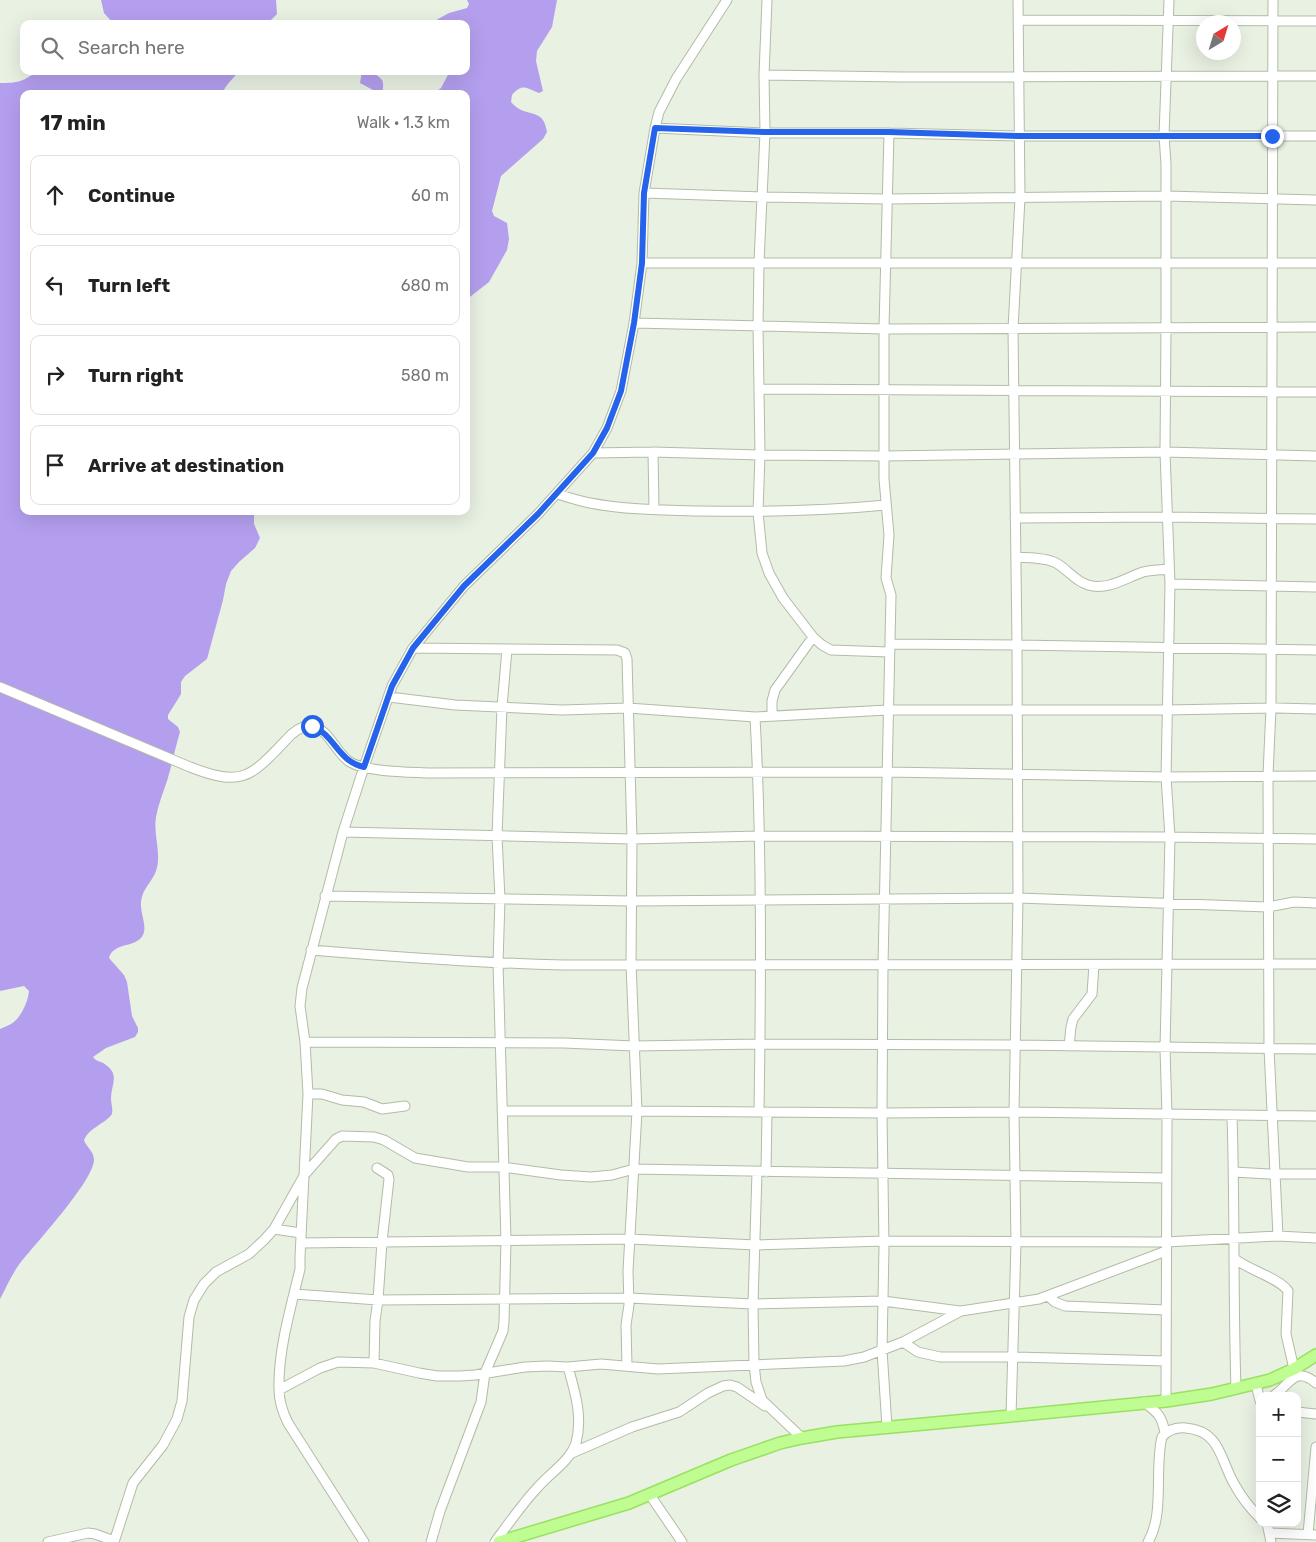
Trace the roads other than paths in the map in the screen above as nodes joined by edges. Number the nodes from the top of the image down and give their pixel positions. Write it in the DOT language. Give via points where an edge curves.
graph roads {
  1 [pos="727,0"];
  2 [pos="767,0"];
  3 [pos="1018,0"];
  4 [pos="1169,0"];
  5 [pos="1273,0"];
  6 [pos="1018,20"];
  7 [pos="1272,20"];
  8 [pos="1168,21"];
  9 [pos="1316,21"];
  10 [pos="764,75"];
  11 [pos="1272,75"];
  12 [pos="1018,76"];
  13 [pos="1316,76"];
  14 [pos="1166,77"];
  15 [pos="655,128"];
  16 [pos="765,132"];
  17 [pos="889,132"];
  18 [pos="1020,136"];
  19 [pos="1164,136"];
  20 [pos="1272,136"];
  21 [pos="1316,136"];
  22 [pos="644,193"];
  23 [pos="1166,196"];
  24 [pos="763,197"];
  25 [pos="1020,198"];
  26 [pos="887,199"];
  27 [pos="1273,200"];
  28 [pos="1316,200"];
  29 [pos="759,262"];
  30 [pos="642,263"];
  31 [pos="885,263"];
  32 [pos="1017,263"];
  33 [pos="1165,263"];
  34 [pos="1316,263"];
  35 [pos="1272,264"];
  36 [pos="634,323"];
  37 [pos="758,326"];
  38 [pos="1166,327"];
  39 [pos="1316,327"];
  40 [pos="1272,328"];
  41 [pos="884,329"];
  42 [pos="1013,329"];
  43 [pos="759,389"];
  44 [pos="884,390"];
  45 [pos="1013,391"];
  46 [pos="1165,391"];
  47 [pos="1271,391"];
  48 [pos="1316,392"];
  49 [pos="653,452"];
  50 [pos="1165,452"];
  51 [pos="593,453"];
  52 [pos="1014,454"];
  53 [pos="760,455"];
  54 [pos="1271,455"];
  55 [pos="884,456"];
  56 [pos="1316,456"];
  57 [pos="557,494"];
  58 [pos="886,505"];
  59 [pos="654,509"];
  60 [pos="758,512"];
  61 [pos="1168,517"];
  62 [pos="1015,518"];
  63 [pos="1271,519"];
  64 [pos="1316,519"];
  65 [pos="1016,557"];
  66 [pos="1170,569"];
  67 [pos="1170,584"];
  68 [pos="1271,586"];
  69 [pos="1316,586"];
  70 [pos="813,637"];
  71 [pos="1017,644"];
  72 [pos="413,648"];
  73 [pos="890,648"];
  74 [pos="1169,648"];
  75 [pos="507,649"];
  76 [pos="1271,649"];
  77 [pos="1316,650"];
  78 [pos="0,687"];
  79 [pos="389,697"];
  80 [pos="502,707"];
  81 [pos="628,708"];
  82 [pos="1271,708"];
  83 [pos="1316,709"];
  84 [pos="888,710"];
  85 [pos="1017,710"];
  86 [pos="1166,710"];
  87 [pos="772,716"];
  88 [pos="755,717"];
  89 [pos="364,767"];
  90 [pos="498,772"];
  91 [pos="630,772"];
  92 [pos="887,772"];
  93 [pos="758,774"];
  94 [pos="1017,774"];
  95 [pos="1268,775"];
  96 [pos="1316,776"];
  97 [pos="1166,777"];
  98 [pos="343,832"];
  99 [pos="497,836"];
  100 [pos="760,836"];
  101 [pos="887,837"];
  102 [pos="1170,837"];
  103 [pos="632,838"];
  104 [pos="1017,838"];
  105 [pos="1269,838"];
  106 [pos="1316,839"];
  107 [pos="325,896"];
  108 [pos="1018,898"];
  109 [pos="500,899"];
  110 [pos="760,900"];
  111 [pos="885,900"];
  112 [pos="630,901"];
  113 [pos="1316,903"];
  114 [pos="1167,904"];
  115 [pos="1268,907"];
  116 [pos="311,950"];
  117 [pos="498,964"];
  118 [pos="631,964"];
  119 [pos="1016,964"];
  120 [pos="1269,964"];
  121 [pos="1316,964"];
  122 [pos="761,965"];
  123 [pos="883,965"];
  124 [pos="1094,965"];
  125 [pos="1167,965"];
  126 [pos="305,1042"];
  127 [pos="500,1042"];
  128 [pos="760,1044"];
  129 [pos="882,1045"];
  130 [pos="1015,1045"];
  131 [pos="634,1046"];
  132 [pos="1069,1046"];
  133 [pos="1164,1048"];
  134 [pos="1269,1048"];
  135 [pos="1316,1049"];
  136 [pos="308,1094"];
  137 [pos="405,1106"];
  138 [pos="637,1111"];
  139 [pos="502,1112"];
  140 [pos="763,1112"];
  141 [pos="1014,1112"];
  142 [pos="882,1113"];
  143 [pos="1167,1115"];
  144 [pos="1232,1116"];
  145 [pos="1273,1116"];
  146 [pos="1316,1116"];
  147 [pos="502,1167"];
  148 [pos="377,1168"];
  149 [pos="634,1169"];
  150 [pos="762,1172"];
  151 [pos="1234,1172"];
  152 [pos="305,1174"];
  153 [pos="883,1174"];
  154 [pos="1276,1174"];
  155 [pos="1316,1174"];
  156 [pos="1015,1175"];
  157 [pos="1166,1178"];
  158 [pos="274,1229"];
  159 [pos="301,1232"];
  160 [pos="1278,1236"];
  161 [pos="1234,1237"];
  162 [pos="1316,1238"];
  163 [pos="630,1239"];
  164 [pos="506,1240"];
  165 [pos="884,1241"];
  166 [pos="382,1242"];
  167 [pos="301,1243"];
  168 [pos="1016,1243"];
  169 [pos="756,1245"];
  170 [pos="1166,1247"];
  171 [pos="1235,1259"];
  172 [pos="294,1294"];
  173 [pos="1048,1296"];
  174 [pos="629,1298"];
  175 [pos="505,1299"];
  176 [pos="378,1300"];
  177 [pos="883,1301"];
  178 [pos="754,1304"];
  179 [pos="1015,1304"];
  180 [pos="1166,1310"];
  181 [pos="961,1311"];
  182 [pos="903,1342"];
  183 [pos="882,1350"];
  184 [pos="1316,1355"];
  185 [pos="1013,1357"];
  186 [pos="1166,1361"];
  187 [pos="374,1363"];
  188 [pos="754,1364"];
  189 [pos="627,1366"];
  190 [pos="568,1367"];
  191 [pos="1294,1369"];
  192 [pos="485,1373"];
  193 [pos="1316,1382"];
  194 [pos="1256,1384"];
  195 [pos="1236,1389"];
  196 [pos="278,1390"];
  197 [pos="1258,1392"];
  198 [pos="1278,1392"];
  199 [pos="1166,1401"];
  200 [pos="1144,1402"];
  201 [pos="769,1409"];
  202 [pos="1301,1412"];
  203 [pos="1316,1414"];
  204 [pos="1012,1416"];
  205 [pos="887,1427"];
  206 [pos="1165,1433"];
  207 [pos="802,1438"];
  208 [pos="1316,1447"];
  209 [pos="572,1453"];
  210 [pos="1315,1475"];
  211 [pos="650,1495"];
  212 [pos="1256,1513"];
  213 [pos="1268,1530"];
  214 [pos="1312,1535"];
  215 [pos="48,1542"];
  216 [pos="114,1542"];
  217 [pos="364,1542"];
  218 [pos="431,1542"];
  219 [pos="495,1542"];
  220 [pos="499,1542"];
  221 [pos="682,1542"];
  222 [pos="1148,1542"];
  1 -- 15 [label="street" via="668,92"];
  2 -- 10 [label="street"];
  3 -- 6 [label="street"];
  4 -- 8 [label="street"];
  5 -- 7 [label="street"];
  6 -- 8 [label="street"];
  6 -- 12 [label="street"];
  7 -- 8 [label="street"];
  7 -- 9 [label="street"];
  7 -- 11 [label="street"];
  8 -- 14 [label="street"];
  10 -- 12 [label="street"];
  10 -- 16 [label="street"];
  11 -- 13 [label="street"];
  11 -- 14 [label="street"];
  11 -- 20 [label="street"];
  12 -- 14 [label="street"];
  12 -- 18 [label="street"];
  14 -- 19 [label="street"];
  15 -- 16 [label="street"];
  15 -- 22 [label="street"];
  16 -- 17 [label="street"];
  16 -- 24 [label="street"];
  17 -- 18 [label="street"];
  17 -- 26 [label="street"];
  18 -- 19 [label="street"];
  18 -- 25 [label="street"];
  19 -- 20 [label="street"];
  19 -- 23 [label="street"];
  20 -- 21 [label="street"];
  20 -- 27 [label="street"];
  22 -- 24 [label="street"];
  22 -- 30 [label="street"];
  23 -- 25 [label="street"];
  23 -- 27 [label="street"];
  23 -- 33 [label="street"];
  24 -- 26 [label="street"];
  24 -- 29 [label="street"];
  25 -- 26 [label="street"];
  25 -- 32 [label="street"];
  26 -- 31 [label="street"];
  27 -- 28 [label="street"];
  27 -- 35 [label="street"];
  29 -- 30 [label="street"];
  29 -- 31 [label="street"];
  29 -- 37 [label="street"];
  30 -- 36 [label="street"];
  31 -- 32 [label="street"];
  31 -- 41 [label="street"];
  32 -- 33 [label="street"];
  32 -- 42 [label="street"];
  33 -- 35 [label="street"];
  33 -- 38 [label="street"];
  34 -- 35 [label="street"];
  35 -- 40 [label="street"];
  36 -- 37 [label="street"];
  36 -- 51 [label="street" via="621,391"];
  37 -- 41 [label="street"];
  37 -- 43 [label="street"];
  38 -- 40 [label="street"];
  38 -- 42 [label="street"];
  38 -- 46 [label="street"];
  39 -- 40 [label="street"];
  40 -- 47 [label="street"];
  41 -- 42 [label="street"];
  41 -- 44 [label="street"];
  42 -- 45 [label="street"];
  43 -- 44 [label="street"];
  43 -- 53 [label="street"];
  44 -- 45 [label="street"];
  44 -- 55 [label="street"];
  45 -- 46 [label="street"];
  45 -- 52 [label="street"];
  46 -- 47 [label="street"];
  46 -- 50 [label="street"];
  47 -- 48 [label="street"];
  47 -- 54 [label="street"];
  49 -- 51 [label="street"];
  49 -- 53 [label="street"];
  49 -- 59 [label="street"];
  50 -- 52 [label="street"];
  50 -- 54 [label="street"];
  50 -- 61 [label="street"];
  51 -- 57 [label="street"];
  52 -- 55 [label="street"];
  52 -- 62 [label="street"];
  53 -- 55 [label="street"];
  53 -- 60 [label="street"];
  54 -- 56 [label="street"];
  54 -- 63 [label="street"];
  55 -- 58 [label="street"];
  57 -- 59 [label="street" via="588,503"];
  57 -- 72 [label="street" via="464,586"];
  58 -- 60 [label="street"];
  58 -- 73 [label="street"];
  59 -- 60 [label="street"];
  60 -- 70 [label="street" via="762,553 769,573 783,598"];
  61 -- 62 [label="street"];
  61 -- 63 [label="street"];
  61 -- 66 [label="street"];
  62 -- 65 [label="street"];
  63 -- 64 [label="street"];
  63 -- 68 [label="street"];
  65 -- 66 [label="street" via="1055,562 1077,580 1098,586 1117,584 1144,572"];
  65 -- 71 [label="street"];
  66 -- 67 [label="street"];
  67 -- 68 [label="street"];
  67 -- 74 [label="street"];
  68 -- 69 [label="street"];
  68 -- 76 [label="street"];
  70 -- 73 [label="street" via="831,650"];
  70 -- 87 [label="street" via="775,690"];
  71 -- 73 [label="street"];
  71 -- 74 [label="street"];
  71 -- 85 [label="street"];
  72 -- 75 [label="street"];
  72 -- 79 [label="street"];
  73 -- 84 [label="street"];
  74 -- 76 [label="street"];
  74 -- 86 [label="street"];
  75 -- 80 [label="street"];
  75 -- 81 [label="street" via="617,650 625,653"];
  76 -- 77 [label="street"];
  76 -- 82 [label="street"];
  78 -- 89 [label="street" via="217,776 240,777 259,767 291,734 306,726 325,734 348,762"];
  79 -- 80 [label="street"];
  79 -- 89 [label="street"];
  80 -- 81 [label="street" via="562,710"];
  80 -- 90 [label="street"];
  81 -- 88 [label="street"];
  81 -- 91 [label="street"];
  82 -- 83 [label="street"];
  82 -- 86 [label="street"];
  82 -- 95 [label="street"];
  84 -- 85 [label="street"];
  84 -- 87 [label="street"];
  84 -- 92 [label="street"];
  85 -- 86 [label="street"];
  85 -- 94 [label="street"];
  86 -- 97 [label="street"];
  87 -- 88 [label="street"];
  88 -- 93 [label="street"];
  89 -- 90 [label="street" via="430,773"];
  89 -- 98 [label="street"];
  90 -- 91 [label="street"];
  90 -- 99 [label="street"];
  91 -- 93 [label="street"];
  91 -- 103 [label="street"];
  92 -- 93 [label="street"];
  92 -- 94 [label="street"];
  92 -- 101 [label="street"];
  93 -- 100 [label="street"];
  94 -- 97 [label="street"];
  94 -- 104 [label="street"];
  95 -- 96 [label="street"];
  95 -- 97 [label="street"];
  95 -- 105 [label="street"];
  97 -- 102 [label="street"];
  98 -- 99 [label="street"];
  98 -- 107 [label="street"];
  99 -- 103 [label="street"];
  99 -- 109 [label="street"];
  100 -- 101 [label="street"];
  100 -- 103 [label="street"];
  100 -- 110 [label="street"];
  101 -- 104 [label="street"];
  101 -- 111 [label="street"];
  102 -- 104 [label="street"];
  102 -- 105 [label="street"];
  102 -- 114 [label="street"];
  103 -- 112 [label="street"];
  104 -- 108 [label="street"];
  105 -- 106 [label="street"];
  105 -- 115 [label="street"];
  107 -- 109 [label="street"];
  107 -- 116 [label="street"];
  108 -- 111 [label="street"];
  108 -- 114 [label="street"];
  108 -- 119 [label="street"];
  109 -- 112 [label="street"];
  109 -- 117 [label="street"];
  110 -- 111 [label="street"];
  110 -- 112 [label="street"];
  110 -- 122 [label="street"];
  111 -- 123 [label="street"];
  112 -- 118 [label="street"];
  113 -- 115 [label="street" via="1294,902"];
  114 -- 115 [label="street"];
  114 -- 125 [label="street"];
  115 -- 120 [label="street"];
  116 -- 117 [label="street"];
  116 -- 126 [label="street" via="300,1006"];
  117 -- 118 [label="street"];
  117 -- 127 [label="street"];
  118 -- 122 [label="street"];
  118 -- 131 [label="street"];
  119 -- 123 [label="street"];
  119 -- 124 [label="street"];
  119 -- 130 [label="street"];
  120 -- 121 [label="street"];
  120 -- 125 [label="street"];
  120 -- 134 [label="street"];
  122 -- 123 [label="street"];
  122 -- 128 [label="street"];
  123 -- 129 [label="street"];
  124 -- 125 [label="street"];
  124 -- 132 [label="street" via="1092,994 1073,1019"];
  125 -- 133 [label="street"];
  126 -- 127 [label="street"];
  126 -- 136 [label="street"];
  127 -- 131 [label="street"];
  127 -- 139 [label="street"];
  128 -- 129 [label="street"];
  128 -- 131 [label="street"];
  128 -- 140 [label="street"];
  129 -- 130 [label="street"];
  129 -- 142 [label="street"];
  130 -- 132 [label="street"];
  130 -- 141 [label="street"];
  131 -- 138 [label="street"];
  132 -- 133 [label="street"];
  133 -- 134 [label="street"];
  133 -- 143 [label="street"];
  134 -- 135 [label="street"];
  134 -- 145 [label="street"];
  136 -- 137 [label="street" via="364,1102 382,1109"];
  136 -- 152 [label="street"];
  138 -- 139 [label="street"];
  138 -- 140 [label="street"];
  138 -- 149 [label="street"];
  139 -- 147 [label="street"];
  140 -- 142 [label="street"];
  140 -- 150 [label="street"];
  141 -- 142 [label="street"];
  141 -- 143 [label="street"];
  141 -- 156 [label="street"];
  142 -- 153 [label="street"];
  143 -- 144 [label="street"];
  143 -- 157 [label="street"];
  144 -- 145 [label="street"];
  144 -- 151 [label="street"];
  145 -- 146 [label="street"];
  145 -- 154 [label="street"];
  147 -- 149 [label="street" via="591,1177"];
  147 -- 152 [label="street" via="468,1167 415,1158 380,1139 342,1136"];
  147 -- 164 [label="street"];
  148 -- 166 [label="street" via="389,1179"];
  149 -- 150 [label="street"];
  149 -- 163 [label="street"];
  150 -- 153 [label="street"];
  150 -- 169 [label="street"];
  151 -- 154 [label="street"];
  151 -- 161 [label="street"];
  152 -- 158 [label="street"];
  152 -- 159 [label="street"];
  153 -- 156 [label="street"];
  153 -- 165 [label="street"];
  154 -- 155 [label="street"];
  154 -- 160 [label="street"];
  156 -- 157 [label="street"];
  156 -- 168 [label="street"];
  157 -- 170 [label="street"];
  158 -- 159 [label="street"];
  158 -- 216 [label="street" via="258,1247 216,1272 194,1300 189,1317 182,1401 177,1419 163,1444 133,1483"];
  159 -- 167 [label="street"];
  160 -- 161 [label="street"];
  160 -- 162 [label="street"];
  161 -- 170 [label="street"];
  161 -- 171 [label="street"];
  163 -- 164 [label="street"];
  163 -- 169 [label="street"];
  163 -- 174 [label="street"];
  164 -- 166 [label="street"];
  164 -- 175 [label="street"];
  165 -- 168 [label="street"];
  165 -- 169 [label="street"];
  165 -- 177 [label="street"];
  166 -- 167 [label="street"];
  166 -- 176 [label="street"];
  167 -- 172 [label="street" via="300,1269"];
  168 -- 170 [label="street"];
  168 -- 179 [label="street"];
  169 -- 178 [label="street"];
  170 -- 173 [label="street"];
  170 -- 180 [label="street"];
  171 -- 191 [label="street" via="1282,1284 1288,1291 1286,1334"];
  171 -- 195 [label="street"];
  172 -- 176 [label="street"];
  172 -- 196 [label="street" via="280,1360"];
  173 -- 179 [label="street"];
  173 -- 180 [label="street" via="1065,1306"];
  174 -- 175 [label="street"];
  174 -- 178 [label="street"];
  174 -- 189 [label="street"];
  175 -- 176 [label="street"];
  175 -- 192 [label="street" via="503,1331"];
  176 -- 187 [label="street"];
  177 -- 178 [label="street"];
  177 -- 181 [label="street"];
  177 -- 183 [label="street"];
  178 -- 188 [label="street"];
  179 -- 181 [label="street"];
  179 -- 185 [label="street"];
  180 -- 186 [label="street"];
  181 -- 182 [label="street"];
  182 -- 183 [label="street"];
  182 -- 185 [label="street" via="931,1356"];
  183 -- 188 [label="street" via="844,1361"];
  183 -- 205 [label="street"];
  184 -- 191 [label="main road"];
  185 -- 186 [label="street"];
  185 -- 204 [label="street"];
  186 -- 199 [label="street"];
  187 -- 192 [label="street" via="437,1376"];
  187 -- 196 [label="street" via="338,1362"];
  188 -- 189 [label="street"];
  188 -- 201 [label="street" via="758,1390"];
  189 -- 190 [label="street"];
  190 -- 192 [label="street" via="524,1367"];
  190 -- 209 [label="street" via="578,1410 577,1438"];
  191 -- 194 [label="main road"];
  192 -- 218 [label="street" via="480,1402"];
  193 -- 198 [label="street" via="1296,1376"];
  194 -- 195 [label="main road"];
  194 -- 197 [label="street"];
  195 -- 199 [label="main road"];
  196 -- 217 [label="street" via="288,1423"];
  199 -- 200 [label="main road"];
  200 -- 204 [label="main road"];
  200 -- 206 [label="street" via="1159,1414"];
  201 -- 207 [label="street"];
  201 -- 209 [label="street" via="737,1387 723,1386 679,1412 632,1427"];
  202 -- 203 [label="street"];
  204 -- 205 [label="main road"];
  205 -- 207 [label="main road"];
  206 -- 212 [label="street" via="1180,1427 1204,1432 1212,1438 1236,1488"];
  206 -- 222 [label="street" via="1160,1442 1156,1517"];
  207 -- 211 [label="main road" via="731,1460"];
  208 -- 210 [label="street"];
  209 -- 219 [label="street" via="522,1505"];
  210 -- 214 [label="street"];
  211 -- 220 [label="main road"];
  211 -- 221 [label="street"];
  213 -- 214 [label="street"];
  215 -- 216 [label="street" via="88,1533"];
}
